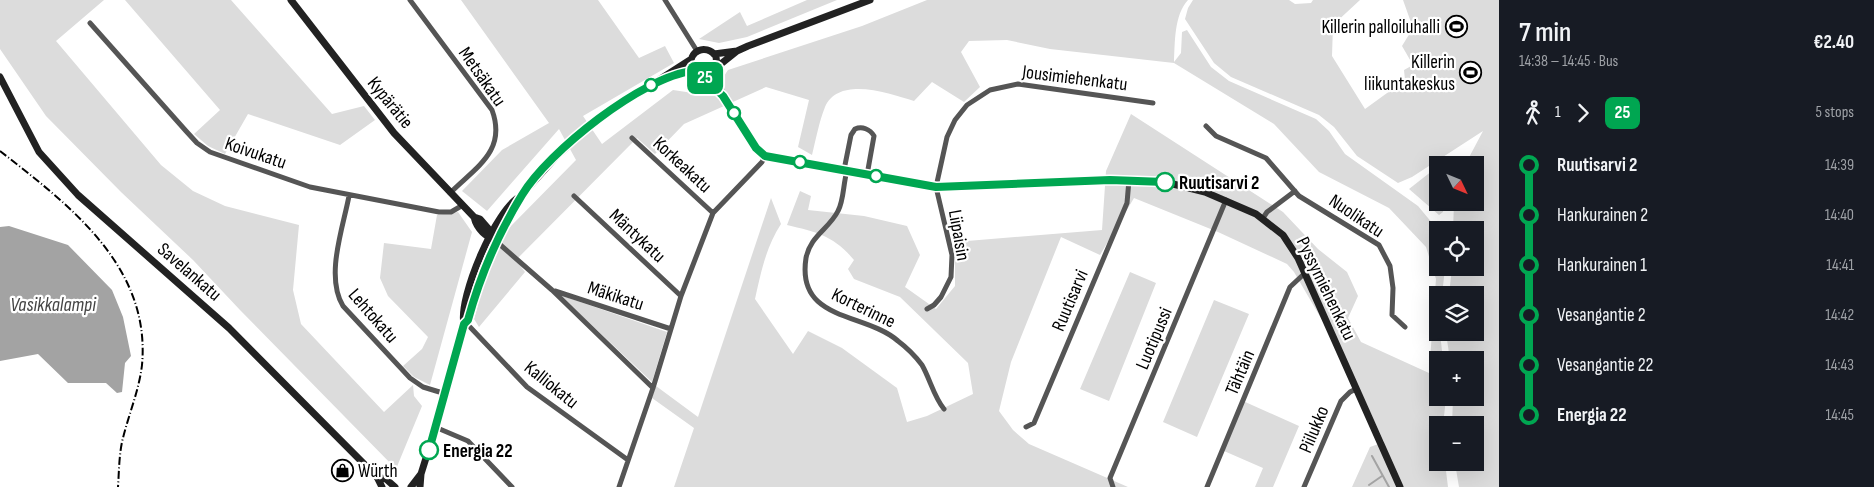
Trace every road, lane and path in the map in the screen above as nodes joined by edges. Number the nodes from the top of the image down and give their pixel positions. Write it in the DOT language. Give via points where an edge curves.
graph roads {
  1 [pos="291,0"];
  2 [pos="410,0"];
  3 [pos="665,0"];
  4 [pos="870,0"];
  5 [pos="90,23"];
  6 [pos="697,51"];
  7 [pos="737,51"];
  8 [pos="714,54"];
  9 [pos="690,60"];
  10 [pos="716,68"];
  11 [pos="693,71"];
  12 [pos="670,76"];
  13 [pos="701,76"];
  14 [pos="0,77"];
  15 [pos="723,96"];
  16 [pos="1153,103"];
  17 [pos="1206,126"];
  18 [pos="632,138"];
  19 [pos="765,156"];
  20 [pos="845,170"];
  21 [pos="867,175"];
  22 [pos="1129,180"];
  23 [pos="936,187"];
  24 [pos="1295,191"];
  25 [pos="450,192"];
  26 [pos="349,196"];
  27 [pos="521,196"];
  28 [pos="574,196"];
  29 [pos="1226,200"];
  30 [pos="463,206"];
  31 [pos="712,213"];
  32 [pos="1263,218"];
  33 [pos="490,235"];
  34 [pos="497,242"];
  35 [pos="1305,273"];
  36 [pos="552,290"];
  37 [pos="681,296"];
  38 [pos="927,309"];
  39 [pos="464,324"];
  40 [pos="1405,327"];
  41 [pos="671,329"];
  42 [pos="653,388"];
  43 [pos="1356,389"];
  44 [pos="446,394"];
  45 [pos="944,409"];
  46 [pos="435,427"];
  47 [pos="1026,427"];
  48 [pos="628,460"];
  49 [pos="421,474"];
  50 [pos="377,477"];
  51 [pos="382,487"];
  52 [pos="395,487"];
  53 [pos="411,487"];
  54 [pos="420,487"];
  55 [pos="512,487"];
  56 [pos="619,487"];
  57 [pos="1112,487"];
  58 [pos="1207,487"];
  59 [pos="1304,487"];
  60 [pos="1400,487"];
  1 -- 25 [label="street, Kypärätie" via="394,133"];
  2 -- 25 [label="street, Metsäkatu" via="492,110 496,122 498,133 490,154"];
  3 -- 6 [label="street"];
  4 -- 7 [label="street"];
  5 -- 26 [label="street, Koivukatu" via="197,143 210,152 310,187"];
  6 -- 8 [label="street" via="708,50"];
  6 -- 9 [label="street"];
  7 -- 8 [label="street"];
  7 -- 10 [label="street"];
  8 -- 10 [label="street"];
  9 -- 11 [label="street"];
  9 -- 12 [label="street"];
  10 -- 13 [label="street" via="708,76"];
  10 -- 15 [label="street"];
  11 -- 12 [label="street"];
  11 -- 13 [label="street"];
  12 -- 27 [label="street" via="591,125"];
  13 -- 15 [label="street"];
  14 -- 50 [label="street, Savelankatu" via="36,146 57,174 230,328"];
  15 -- 19 [label="street" via="756,148"];
  16 -- 23 [label="street, Jousimiehenkatu" via="1030,85 1008,84 994,88 973,100 955,120 947,137"];
  17 -- 24 [label="street, Nuolikatu" via="1216,136 1266,158"];
  18 -- 31 [label="street, Korkeakatu"];
  19 -- 20 [label="street, Pyssymiehenkatu"];
  19 -- 31 [label="street"];
  20 -- 21 [label="street, Pyssymiehenkatu"];
  20 -- 21 [label="street, Korterinne" via="852,132 859,127 864,128 874,136"];
  20 -- 45 [label="street, Korterinne" via="838,211 814,239 806,256 807,280 820,304 830,311 882,330 897,340 921,364"];
  21 -- 23 [label="street, Pyssymiehenkatu"];
  22 -- 23 [label="street, Pyssymiehenkatu"];
  22 -- 29 [label="street, Pyssymiehenkatu" via="1165,182"];
  22 -- 47 [label="street, Ruutisarvi" via="1127,202 1034,423"];
  23 -- 38 [label="street, Liipaisin" via="952,255 952,270 941,297"];
  24 -- 32 [label="street"];
  24 -- 40 [label="street, Nuolikatu" via="1378,245 1390,266 1392,315"];
  25 -- 30 [label="street, Kypärätie"];
  26 -- 30 [label="street, Koivukatu" via="439,212 451,212"];
  26 -- 44 [label="street, Lehtokatu" via="336,265 336,294 343,306 410,378 423,387"];
  27 -- 33 [label="street" via="515,199"];
  27 -- 34 [label="street"];
  28 -- 37 [label="street, Mäntykatu"];
  29 -- 32 [label="street, Pyssymiehenkatu"];
  29 -- 57 [label="street, Luotipussi" via="1110,478"];
  30 -- 33 [label="street, Kypärätie" via="474,218 478,229"];
  31 -- 37 [label="street"];
  32 -- 35 [label="street, Pyssymiehenkatu" via="1287,240"];
  33 -- 34 [label="street, Kypärätie"];
  33 -- 39 [label="street" via="469,289"];
  34 -- 36 [label="street, Kypärätie"];
  34 -- 39 [label="street"];
  35 -- 43 [label="street, Pyssymiehenkatu"];
  35 -- 58 [label="street, Tähtäin" via="1290,287"];
  36 -- 41 [label="street, Mäkikatu"];
  36 -- 42 [label="street, Kypärätie"];
  37 -- 41 [label="street"];
  39 -- 44 [label="street"];
  39 -- 48 [label="street, Kalliokatu" via="527,387"];
  41 -- 42 [label="street"];
  42 -- 48 [label="street"];
  43 -- 59 [label="street, Piilukko" via="1341,401"];
  43 -- 60 [label="street, Pyssymiehenkatu"];
  44 -- 46 [label="street"];
  46 -- 49 [label="street"];
  46 -- 55 [label="street" via="468,441"];
  48 -- 56 [label="street"];
  49 -- 53 [label="street"];
  49 -- 54 [label="street"];
  50 -- 51 [label="street, Savelankatu"];
  50 -- 52 [label="street, Savelankatu" via="386,479"];
}
